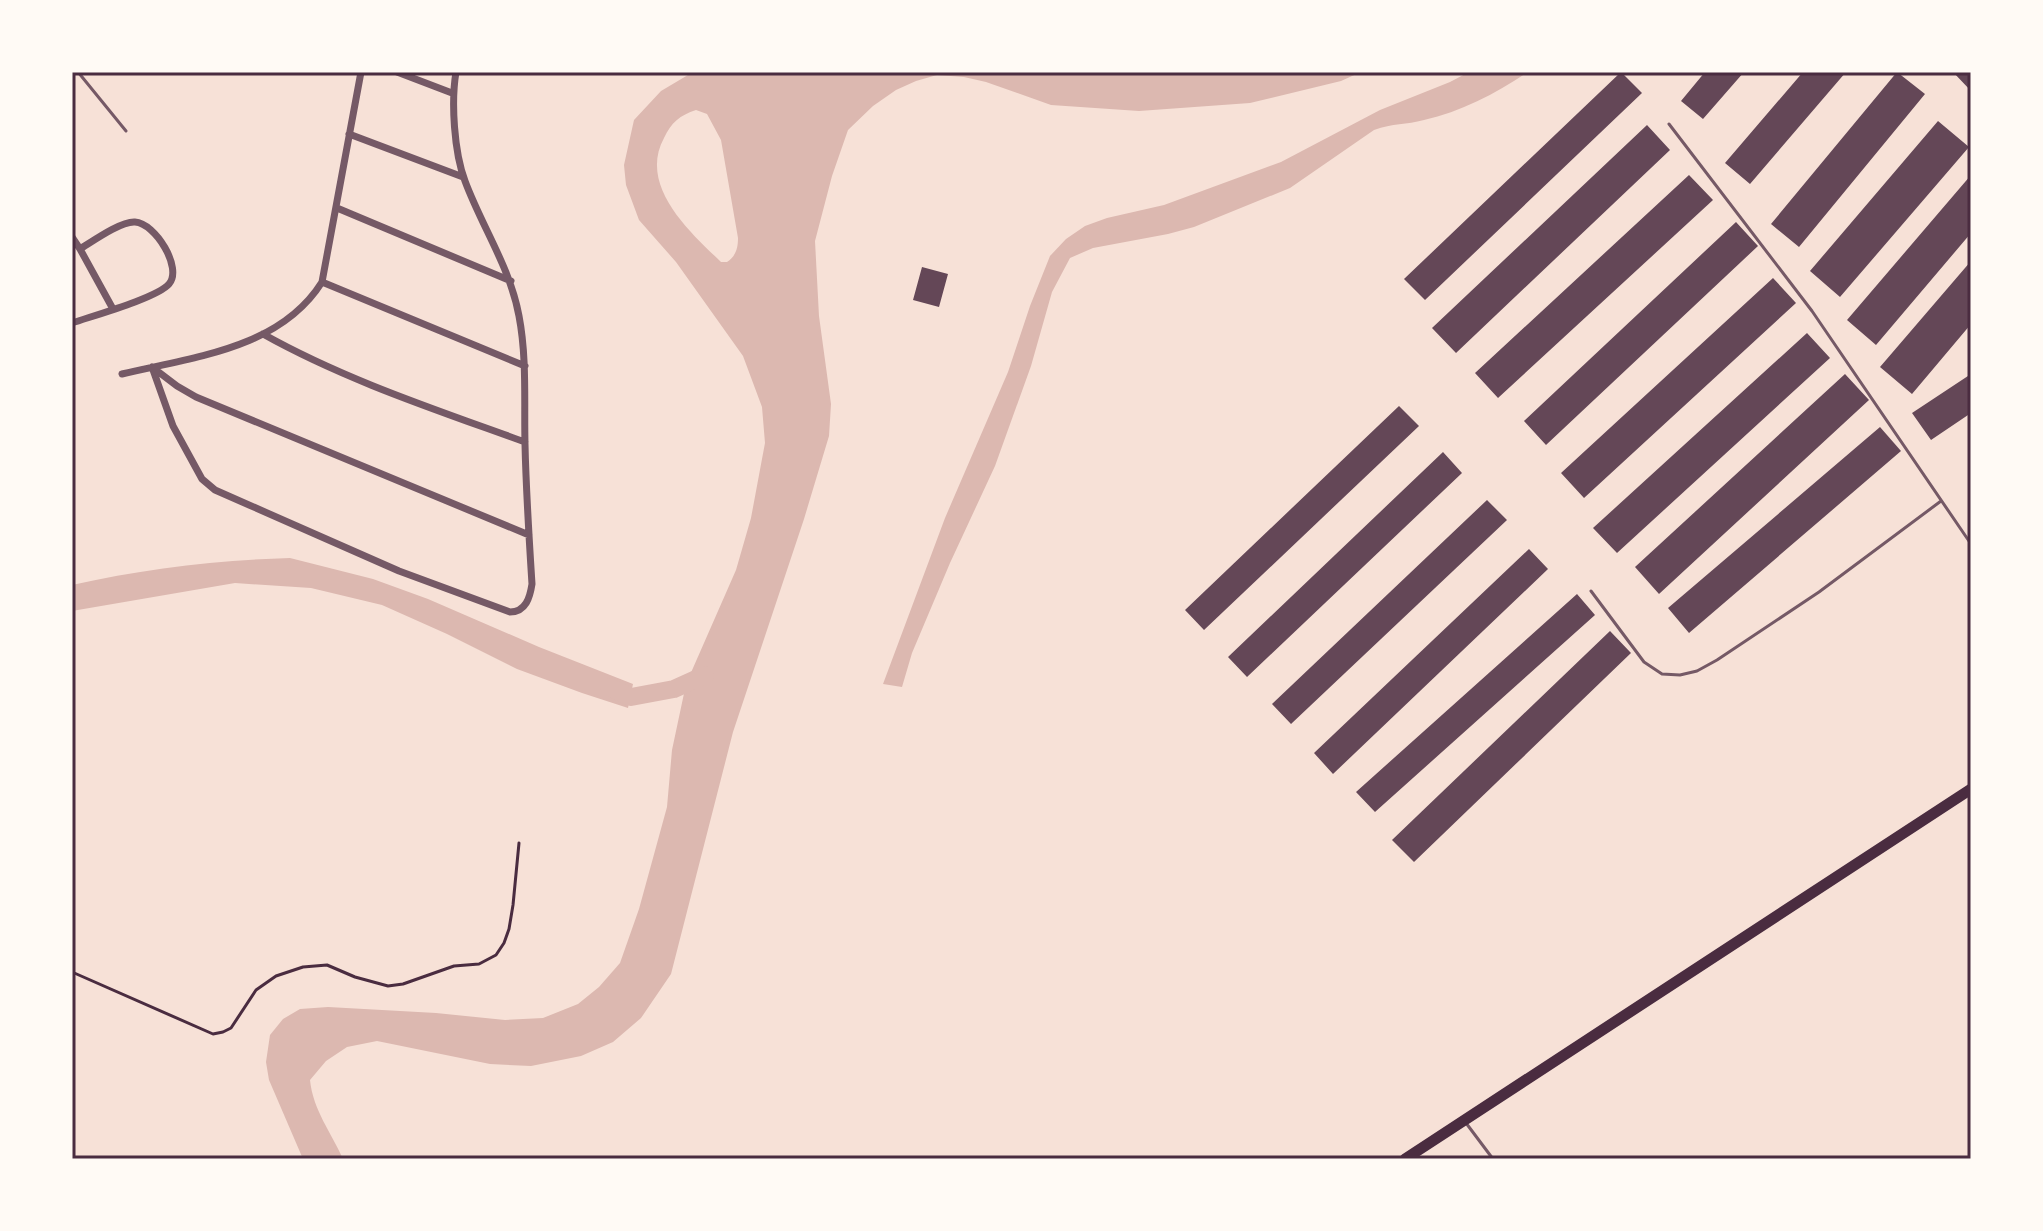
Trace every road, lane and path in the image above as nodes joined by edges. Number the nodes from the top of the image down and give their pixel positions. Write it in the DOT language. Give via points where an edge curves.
graph roads {
  1 [pos="78,72"];
  2 [pos="361,72"];
  3 [pos="397,72"];
  4 [pos="456,72"];
  5 [pos="452,93"];
  6 [pos="1669,124"];
  7 [pos="126,131"];
  8 [pos="349,134"];
  9 [pos="463,177"];
  10 [pos="337,208"];
  11 [pos="72,237"];
  12 [pos="80,249"];
  13 [pos="511,281"];
  14 [pos="322,282"];
  15 [pos="113,309"];
  16 [pos="72,323"];
  17 [pos="263,334"];
  18 [pos="525,366"];
  19 [pos="152,367"];
  20 [pos="122,374"];
  21 [pos="525,442"];
  22 [pos="1941,501"];
  23 [pos="529,535"];
  24 [pos="1971,544"];
  25 [pos="1591,591"];
  26 [pos="1971,789"];
  27 [pos="519,843"];
  28 [pos="72,972"];
  29 [pos="1464,1120"];
  30 [pos="1405,1159"];
  31 [pos="1493,1159"];
  1 -- 7 [label="lane"];
  2 -- 8 [label="street"];
  3 -- 5 [label="street"];
  4 -- 5 [label="street"];
  5 -- 9 [label="street"];
  6 -- 22 [label="lane" via="1812,311"];
  8 -- 9 [label="street"];
  8 -- 10 [label="street"];
  9 -- 13 [label="street"];
  10 -- 13 [label="street"];
  10 -- 14 [label="street"];
  11 -- 12 [label="street"];
  12 -- 15 [label="street"];
  12 -- 15 [label="street" via="136,222 156,234 166,251 172,281"];
  13 -- 18 [label="street"];
  14 -- 17 [label="street" via="303,307"];
  14 -- 18 [label="street"];
  15 -- 16 [label="street"];
  17 -- 19 [label="street"];
  17 -- 21 [label="street" via="391,393"];
  18 -- 21 [label="street"];
  19 -- 20 [label="street"];
  19 -- 23 [label="street" via="196,397"];
  19 -- 23 [label="street" via="173,426 202,479 255,508 510,612 521,609 530,597"];
  21 -- 23 [label="street"];
  22 -- 24 [label="lane"];
  22 -- 25 [label="lane" via="1819,592 1697,671 1662,674 1644,662"];
  26 -- 29 [label="main road"];
  27 -- 28 [label="path" via="504,943 496,955 479,964 388,986 327,965 303,967 256,990 231,1028 213,1034"];
  29 -- 30 [label="main road"];
  29 -- 31 [label="lane"];
}
